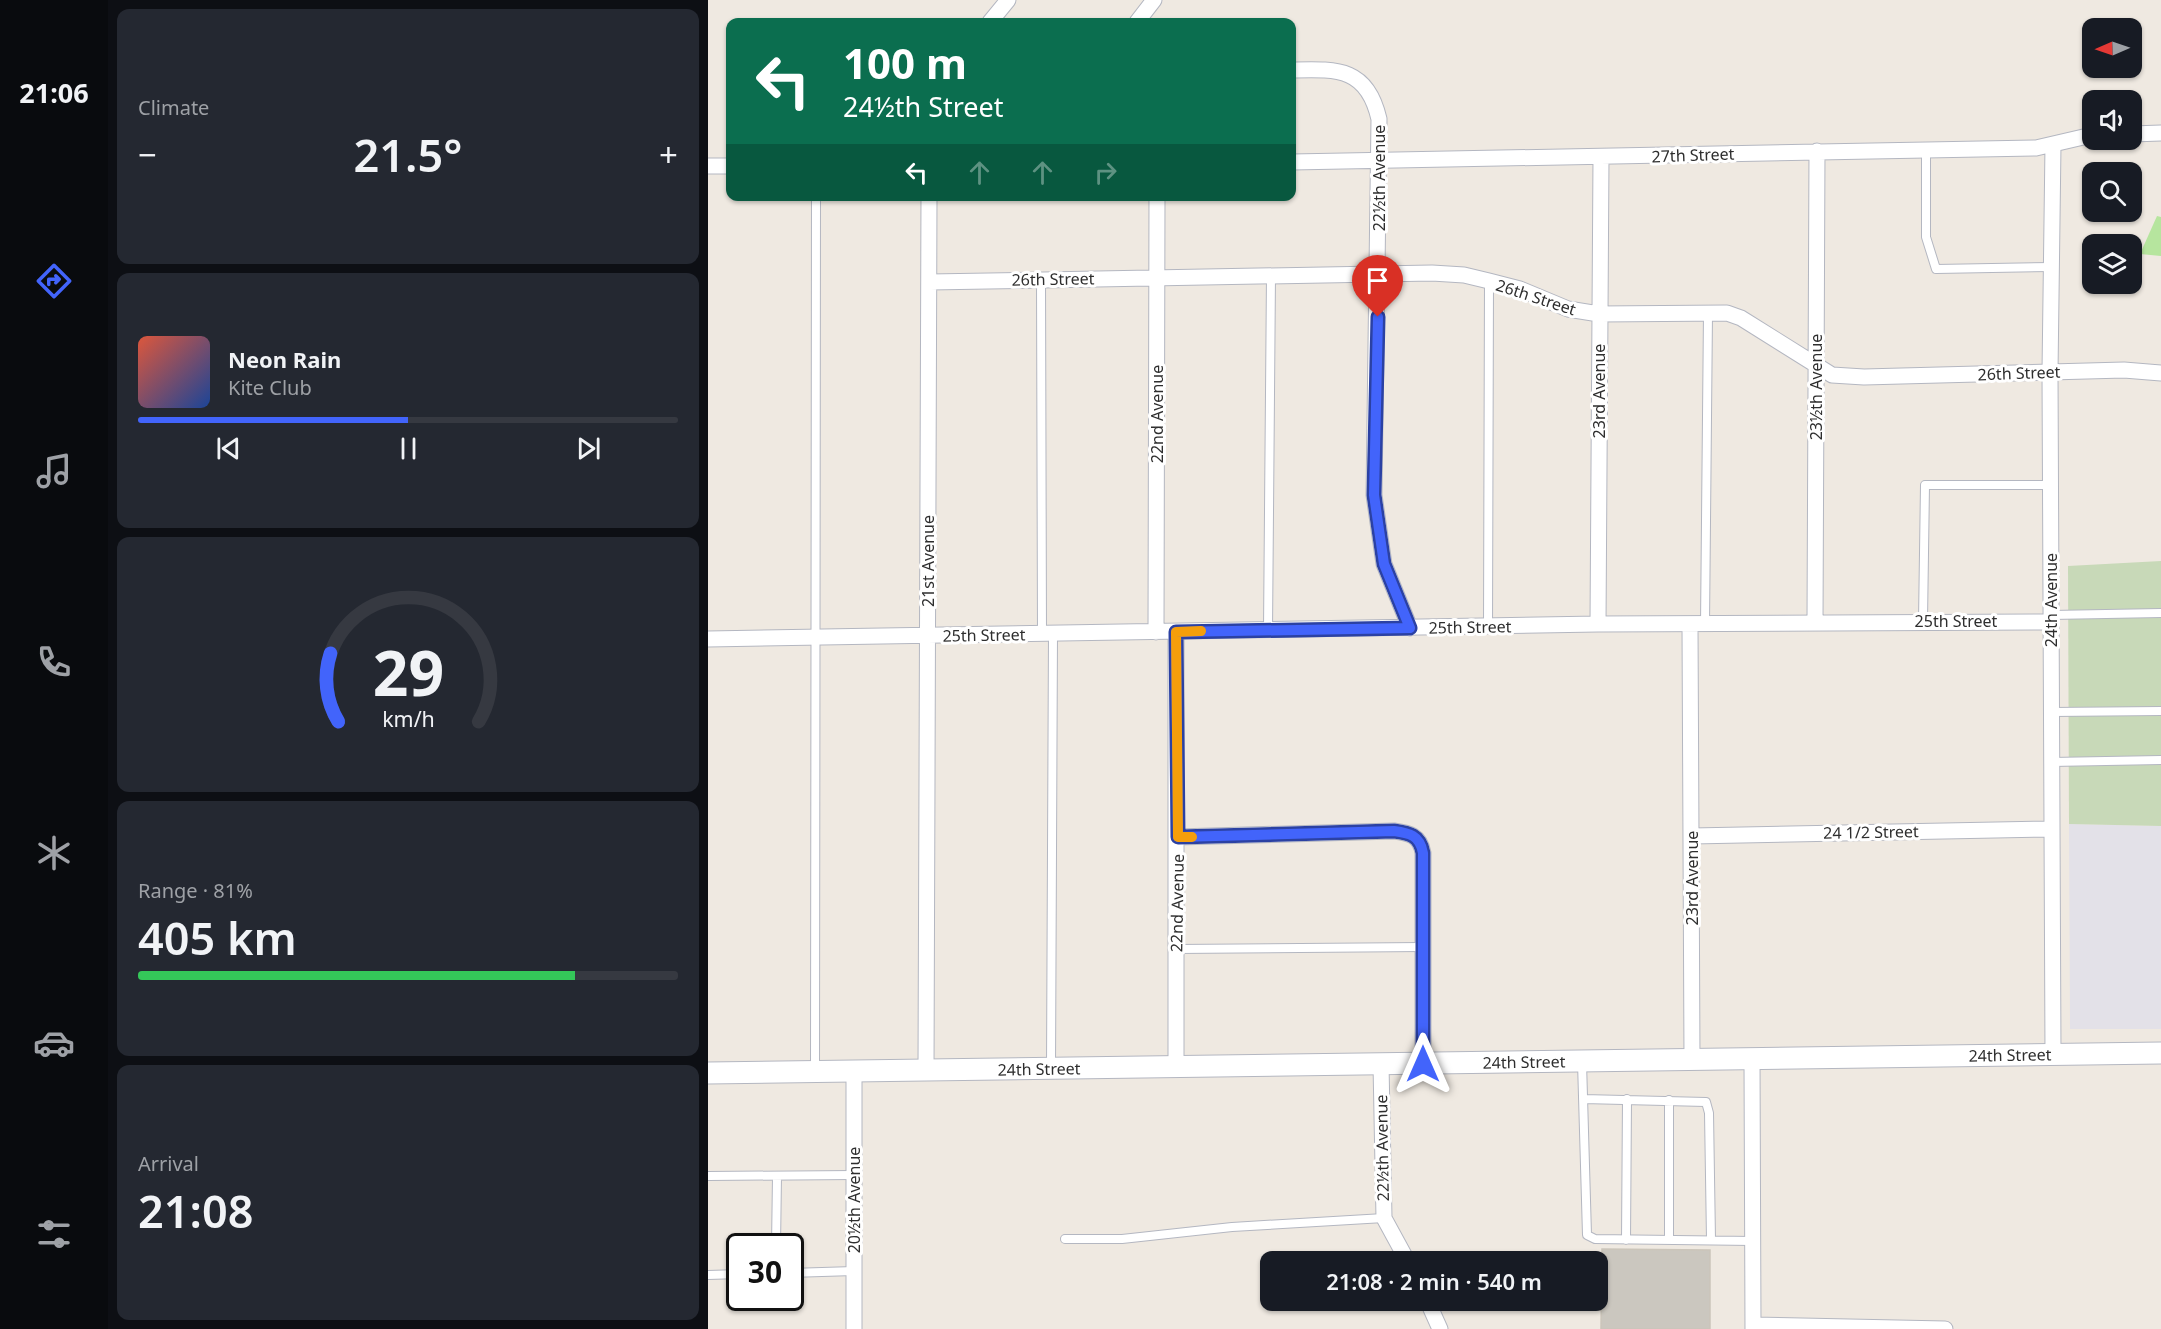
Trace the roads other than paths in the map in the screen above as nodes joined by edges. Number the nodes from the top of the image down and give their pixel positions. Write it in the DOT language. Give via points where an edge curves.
graph roads {
  1 [pos="1008,0"];
  2 [pos="1154,0"];
  3 [pos="993,18"];
  4 [pos="1140,18"];
  5 [pos="1296,70"];
  6 [pos="2161,133"];
  7 [pos="2142,134"];
  8 [pos="2082,138"];
  9 [pos="2053,145"];
  10 [pos="1926,149"];
  11 [pos="1817,151"];
  12 [pos="1602,158"];
  13 [pos="1380,160"];
  14 [pos="1296,162"];
  15 [pos="708,166"];
  16 [pos="726,166"];
  17 [pos="816,201"];
  18 [pos="929,201"];
  19 [pos="1158,201"];
  20 [pos="2052,267"];
  21 [pos="1379,272"];
  22 [pos="1271,275"];
  23 [pos="1041,279"];
  24 [pos="1157,279"];
  25 [pos="1488,281"];
  26 [pos="930,282"];
  27 [pos="1708,311"];
  28 [pos="1599,314"];
  29 [pos="1816,367"];
  30 [pos="2050,372"];
  31 [pos="2161,374"];
  32 [pos="2051,485"];
  33 [pos="2161,613"];
  34 [pos="2051,619"];
  35 [pos="1923,621"];
  36 [pos="1815,622"];
  37 [pos="1598,624"];
  38 [pos="1698,625"];
  39 [pos="1488,627"];
  40 [pos="1410,628"];
  41 [pos="1268,630"];
  42 [pos="1156,632"];
  43 [pos="1176,632"];
  44 [pos="1048,634"];
  45 [pos="816,636"];
  46 [pos="928,636"];
  47 [pos="708,639"];
  48 [pos="2161,711"];
  49 [pos="2051,712"];
  50 [pos="2161,760"];
  51 [pos="2051,762"];
  52 [pos="2051,829"];
  53 [pos="1692,836"];
  54 [pos="1178,837"];
  55 [pos="1423,947"];
  56 [pos="1176,949"];
  57 [pos="2161,1053"];
  58 [pos="2053,1055"];
  59 [pos="1752,1059"];
  60 [pos="1692,1060"];
  61 [pos="1582,1061"];
  62 [pos="1381,1064"];
  63 [pos="1423,1064"];
  64 [pos="1176,1067"];
  65 [pos="1052,1069"];
  66 [pos="926,1070"];
  67 [pos="854,1071"];
  68 [pos="815,1072"];
  69 [pos="708,1073"];
  70 [pos="1583,1099"];
  71 [pos="1627,1099"];
  72 [pos="1669,1100"];
  73 [pos="854,1174"];
  74 [pos="708,1176"];
  75 [pos="777,1176"];
  76 [pos="1384,1218"];
  77 [pos="776,1233"];
  78 [pos="1065,1239"];
  79 [pos="1626,1239"];
  80 [pos="1669,1240"];
  81 [pos="1711,1240"];
  82 [pos="1753,1240"];
  83 [pos="1402,1251"];
  84 [pos="854,1271"];
  85 [pos="804,1273"];
  86 [pos="726,1274"];
  87 [pos="708,1275"];
  88 [pos="1431,1311"];
  89 [pos="1753,1327"];
  90 [pos="1852,1328"];
  91 [pos="854,1329"];
  92 [pos="1438,1329"];
  93 [pos="1945,1329"];
  1 -- 3 [label="street"];
  2 -- 4 [label="street"];
  5 -- 13 [label="street, 22½th Avenue" via="1329,69 1356,77 1365,86 1375,101 1379,119"];
  6 -- 7 [label="street"];
  8 -- 9 [label="street, 27th Street"];
  9 -- 10 [label="street, 27th Street"];
  9 -- 20 [label="street, 24th Avenue"];
  10 -- 11 [label="street, 27th Street"];
  10 -- 20 [label="lane" via="1926,237 1936,269"];
  11 -- 12 [label="street, 27th Street"];
  11 -- 29 [label="street, 23½th Avenue"];
  12 -- 13 [label="street, 27th Street"];
  12 -- 28 [label="street, 23rd Avenue"];
  13 -- 14 [label="street, 27th Street"];
  13 -- 21 [label="street, 22½th Avenue"];
  15 -- 16 [label="street"];
  17 -- 45 [label="lane"];
  18 -- 26 [label="street, 21st Avenue"];
  19 -- 24 [label="street, 22nd Avenue"];
  20 -- 30 [label="street, 24th Avenue"];
  21 -- 22 [label="street, 26th Street"];
  21 -- 25 [label="street, 26th Street" via="1464,275"];
  21 -- 40 [label="street, 22½th Avenue" via="1374,495 1384,564"];
  22 -- 24 [label="street, 26th Street"];
  22 -- 41 [label="lane"];
  23 -- 24 [label="street, 26th Street"];
  23 -- 26 [label="street, 26th Street"];
  23 -- 44 [label="lane"];
  24 -- 42 [label="street, 22nd Avenue"];
  25 -- 28 [label="street, 26th Street" via="1520,289 1568,309"];
  25 -- 39 [label="lane"];
  26 -- 46 [label="street, 21st Avenue"];
  27 -- 28 [label="street, 26th Street"];
  27 -- 29 [label="street, 26th Street" via="1741,318"];
  27 -- 38 [label="lane"];
  28 -- 37 [label="street, 23rd Avenue"];
  29 -- 30 [label="street, 26th Street" via="1844,377"];
  29 -- 36 [label="street, 23½th Avenue"];
  30 -- 31 [label="street, 26th Street" via="2124,370"];
  30 -- 32 [label="street, 24th Avenue"];
  32 -- 34 [label="street, 24th Avenue"];
  32 -- 35 [label="lane" via="1925,485"];
  33 -- 34 [label="lane"];
  34 -- 35 [label="street, 25th Street"];
  34 -- 49 [label="street, 24th Avenue"];
  35 -- 36 [label="street, 25th Street"];
  36 -- 38 [label="street, 25th Street"];
  37 -- 38 [label="street, 25th Street"];
  37 -- 39 [label="street, 25th Street"];
  38 -- 53 [label="street, 23rd Avenue"];
  39 -- 40 [label="street, 25th Street"];
  40 -- 41 [label="street, 25th Street"];
  41 -- 43 [label="street, 25th Street"];
  42 -- 43 [label="street, 25th Street"];
  42 -- 44 [label="street, 25th Street"];
  43 -- 54 [label="street, 22nd Avenue"];
  44 -- 46 [label="street, 25th Street"];
  44 -- 65 [label="lane"];
  45 -- 46 [label="street, 25th Street"];
  45 -- 47 [label="street, 25th Street"];
  45 -- 68 [label="lane"];
  46 -- 66 [label="street, 21st Avenue"];
  48 -- 49 [label="lane"];
  49 -- 51 [label="street, 24th Avenue"];
  50 -- 51 [label="lane"];
  51 -- 52 [label="street, 24th Avenue"];
  52 -- 53 [label="street, 24 1/2 Street"];
  52 -- 58 [label="street, 24th Avenue"];
  53 -- 60 [label="street, 23rd Avenue"];
  54 -- 55 [label="street" via="1394,831 1412,834 1422,845 1423,853"];
  54 -- 56 [label="street, 22nd Avenue"];
  55 -- 56 [label="lane"];
  55 -- 63 [label="street"];
  56 -- 64 [label="street, 22nd Avenue"];
  57 -- 58 [label="street, 24th Street"];
  58 -- 59 [label="street, 24th Street"];
  59 -- 60 [label="street, 24th Street"];
  59 -- 82 [label="street"];
  60 -- 61 [label="street, 24th Street"];
  61 -- 63 [label="street, 24th Street"];
  61 -- 70 [label="lane"];
  62 -- 63 [label="street, 24th Street"];
  62 -- 64 [label="street, 24th Street"];
  62 -- 76 [label="street, 22½th Avenue"];
  64 -- 65 [label="street, 24th Street"];
  65 -- 66 [label="street, 24th Street"];
  66 -- 67 [label="street, 24th Street"];
  67 -- 68 [label="street, 24th Street"];
  67 -- 73 [label="street, 20½th Avenue"];
  68 -- 69 [label="street, 24th Street"];
  70 -- 71 [label="lane"];
  70 -- 79 [label="lane" via="1585,1230 1595,1239"];
  71 -- 72 [label="lane"];
  71 -- 79 [label="lane"];
  72 -- 80 [label="lane"];
  72 -- 81 [label="lane" via="1702,1100 1708,1107"];
  73 -- 75 [label="lane"];
  73 -- 84 [label="street, 20½th Avenue"];
  74 -- 75 [label="lane"];
  75 -- 77 [label="lane"];
  76 -- 78 [label="lane" via="1232,1227 1122,1239"];
  76 -- 83 [label="street, 22½th Avenue"];
  79 -- 80 [label="lane"];
  80 -- 81 [label="lane"];
  81 -- 82 [label="lane"];
  82 -- 89 [label="street"];
  84 -- 85 [label="lane"];
  84 -- 91 [label="street, 20½th Avenue"];
  86 -- 87 [label="lane"];
  88 -- 92 [label="street"];
  89 -- 90 [label="street"];
  90 -- 93 [label="street"];
}
